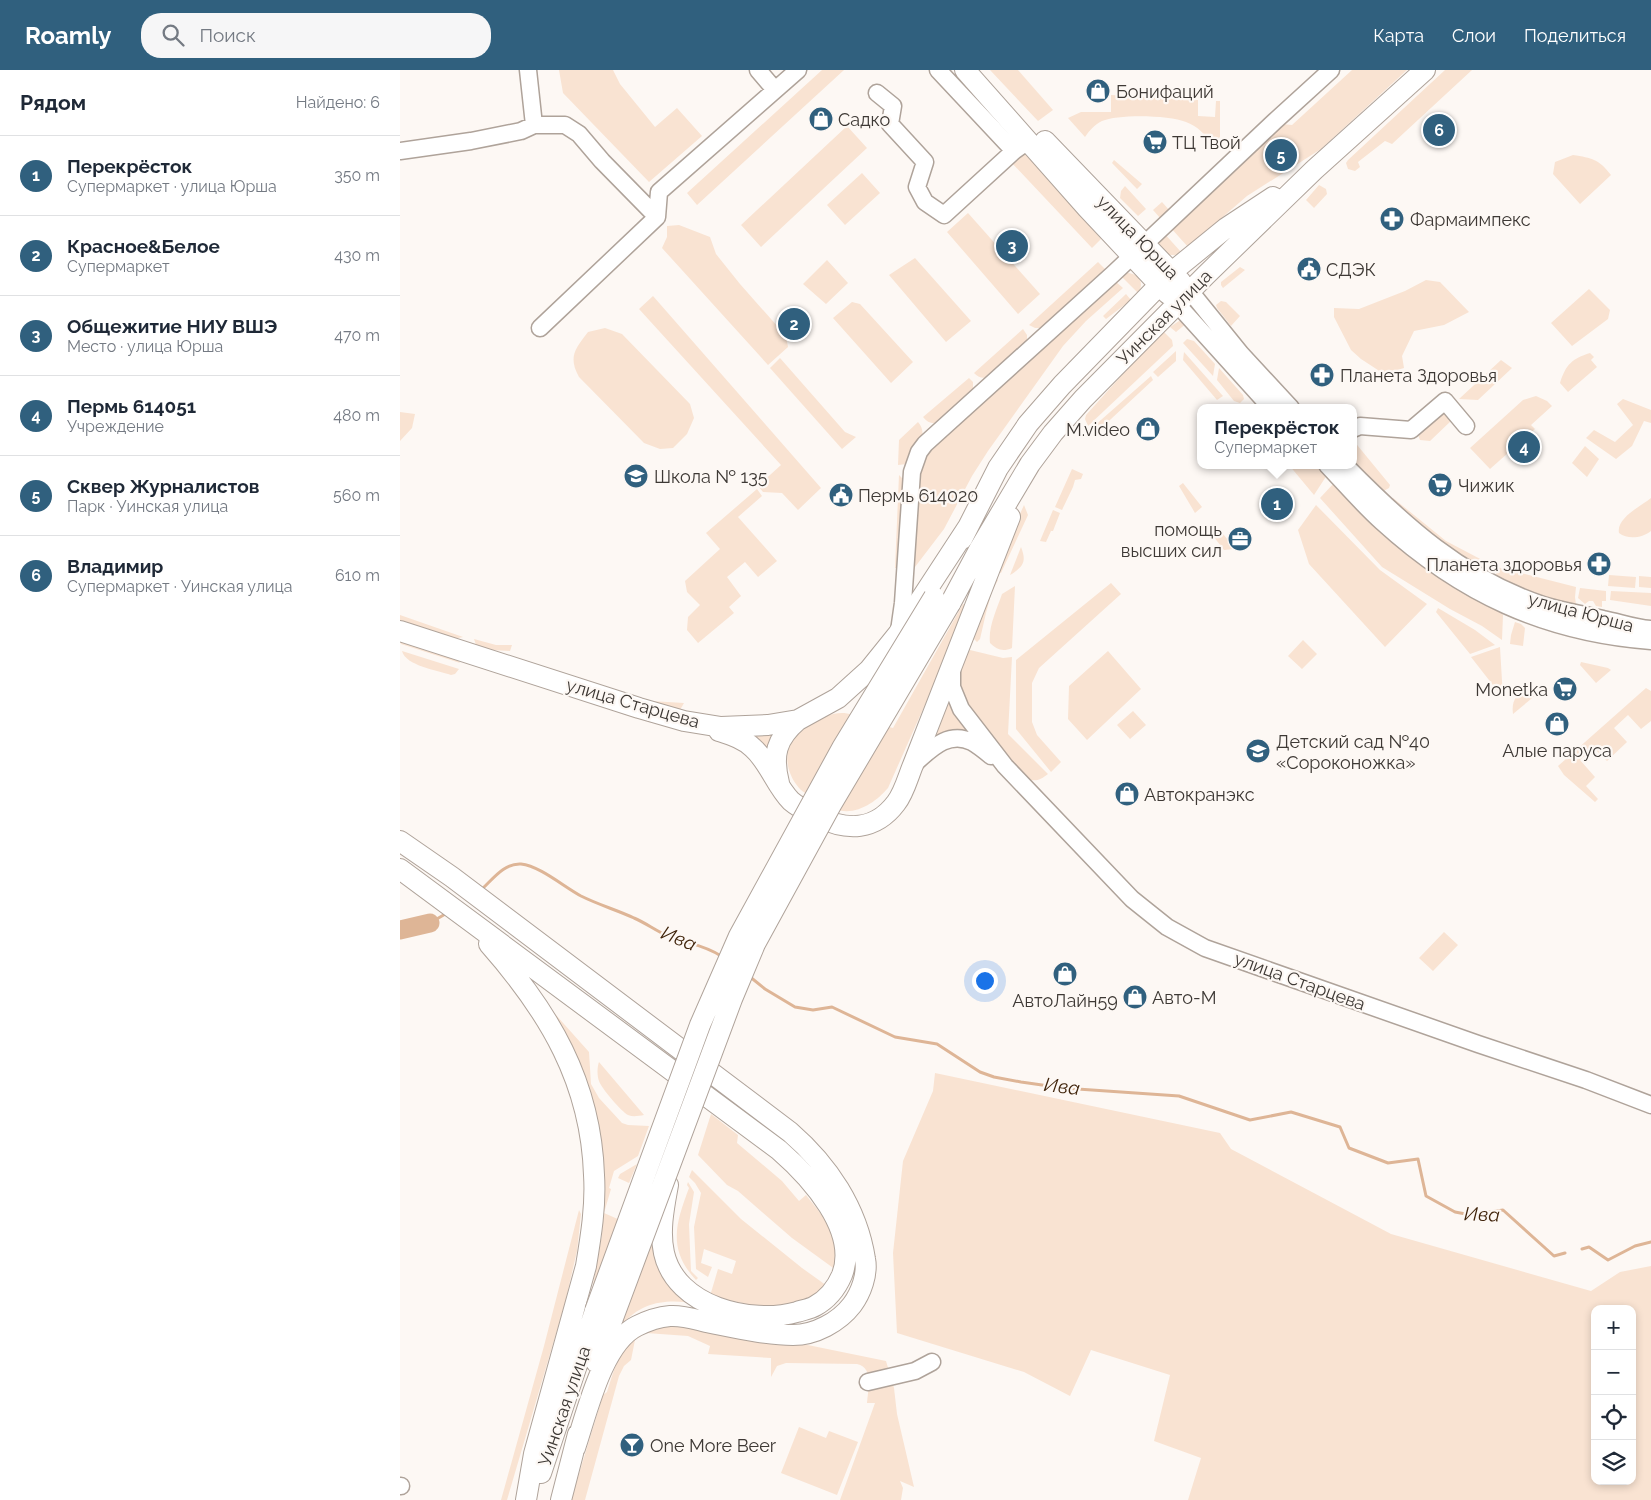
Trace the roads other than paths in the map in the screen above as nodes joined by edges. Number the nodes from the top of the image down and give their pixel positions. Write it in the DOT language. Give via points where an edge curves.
graph roads {
  1 [pos="528,70"];
  2 [pos="758,70"];
  3 [pos="798,70"];
  4 [pos="938,70"];
  5 [pos="965,70"];
  6 [pos="979,70"];
  7 [pos="1331,70"];
  8 [pos="1425,70"];
  9 [pos="775,90"];
  10 [pos="877,93"];
  11 [pos="534,125"];
  12 [pos="1027,142"];
  13 [pos="400,151"];
  14 [pos="1314,170"];
  15 [pos="657,217"];
  16 [pos="1138,250"];
  17 [pos="1166,279"];
  18 [pos="1184,297"];
  19 [pos="540,328"];
  20 [pos="1268,404"];
  21 [pos="1287,404"];
  22 [pos="1466,426"];
  23 [pos="1357,427"];
  24 [pos="1030,464"];
  25 [pos="1331,469"];
  26 [pos="1349,469"];
  27 [pos="968,527"];
  28 [pos="942,600"];
  29 [pos="1651,629"];
  30 [pos="400,631"];
  31 [pos="898,634"];
  32 [pos="1651,641"];
  33 [pos="952,667"];
  34 [pos="798,720"];
  35 [pos="684,721"];
  36 [pos="913,765"];
  37 [pos="1005,766"];
  38 [pos="780,785"];
  39 [pos="400,841"];
  40 [pos="400,868"];
  41 [pos="454,908"];
  42 [pos="1651,1105"];
  43 [pos="674,1152"];
  44 [pos="826,1186"];
  45 [pos="604,1314"];
  46 [pos="932,1362"];
  47 [pos="868,1382"];
  48 [pos="575,1448"];
  49 [pos="526,1500"];
  50 [pos="532,1500"];
  51 [pos="560,1500"];
  1 -- 11 [label="street"];
  2 -- 9 [label="street"];
  3 -- 9 [label="street"];
  4 -- 12 [label="street"];
  5 -- 12 [label="main road, улица Юрша"];
  6 -- 12 [label="main road, улица Юрша"];
  7 -- 16 [label="street"];
  8 -- 14 [label="main road, Уинская улица"];
  9 -- 15 [label="street" via="659,192"];
  10 -- 12 [label="street" via="893,106 890,124 925,162 917,187 926,202 944,215"];
  11 -- 13 [label="street" via="521,131 471,141"];
  11 -- 15 [label="street" via="565,125 579,134"];
  12 -- 16 [label="main road, улица Юрша"];
  14 -- 17 [label="main road, Уинская улица" via="1226,228"];
  14 -- 18 [label="main road, Уинская улица"];
  15 -- 19 [label="street"];
  16 -- 17 [label="main road, улица Юрша"];
  16 -- 31 [label="street" via="919,452 910,487"];
  17 -- 18 [label="main road, улица Юрша"];
  17 -- 27 [label="main road, Уинская улица" via="1028,424 998,468"];
  18 -- 20 [label="street, улица Юрша"];
  18 -- 21 [label="street, улица Юрша"];
  18 -- 24 [label="main road, Уинская улица" via="1083,399"];
  22 -- 23 [label="street" via="1445,401 1411,430"];
  24 -- 28 [label="main road, Уинская улица" via="980,548"];
  24 -- 33 [label="main road"];
  25 -- 32 [label="street, улица Юрша" via="1382,522 1441,568 1482,594 1513,609 1573,629 1608,637"];
  26 -- 29 [label="street, улица Юрша" via="1409,527 1452,560 1487,580 1544,605"];
  27 -- 28 [label="main road, Уинская улица"];
  27 -- 31 [label="main road, улица Старцева"];
  28 -- 43 [label="main road, bridge" via="755,944"];
  28 -- 45 [label="main road, bridge" via="842,748 739,936 700,1025"];
  30 -- 35 [label="main road, улица Старцева"];
  31 -- 34 [label="main road, улица Старцева" via="869,670 838,698"];
  33 -- 36 [label="main road"];
  33 -- 37 [label="street" via="952,687 960,709"];
  34 -- 35 [label="main road, улица Старцева" via="748,727 721,727"];
  34 -- 38 [label="main road" via="781,738 777,750"];
  35 -- 38 [label="main road" via="739,738 754,748"];
  36 -- 37 [label="street" via="938,743 961,739 970,741"];
  36 -- 38 [label="main road" via="897,802 884,816 853,828 832,824 804,810"];
  37 -- 42 [label="street, улица Старцева" via="1132,899 1167,927 1205,948"];
  39 -- 44 [label="main road, bridge" via="790,1132 819,1160"];
  40 -- 41 [label="main road"];
  41 -- 44 [label="main road, bridge"];
  41 -- 49 [label="main road" via="509,967 538,1005 561,1045 578,1087 592,1143 595,1176 586,1266 534,1454"];
  43 -- 44 [label="main road, bridge" via="664,1210 662,1235 665,1255 673,1272 694,1296 734,1312 760,1317 788,1314 814,1307 832,1295 845,1266 846,1250 828,1205"];
  43 -- 45 [label="main road, bridge"];
  44 -- 48 [label="main road, Уинская улица" via="844,1196 861,1238 866,1262 858,1297 840,1318 812,1331 793,1335 669,1316 636,1326 612,1350 602,1370"];
  45 -- 48 [label="main road, Уинская улица" via="598,1357"];
  45 -- 50 [label="main road, Уинская улица"];
  46 -- 47 [label="street" via="915,1371"];
  48 -- 51 [label="main road, Уинская улица"];
}
